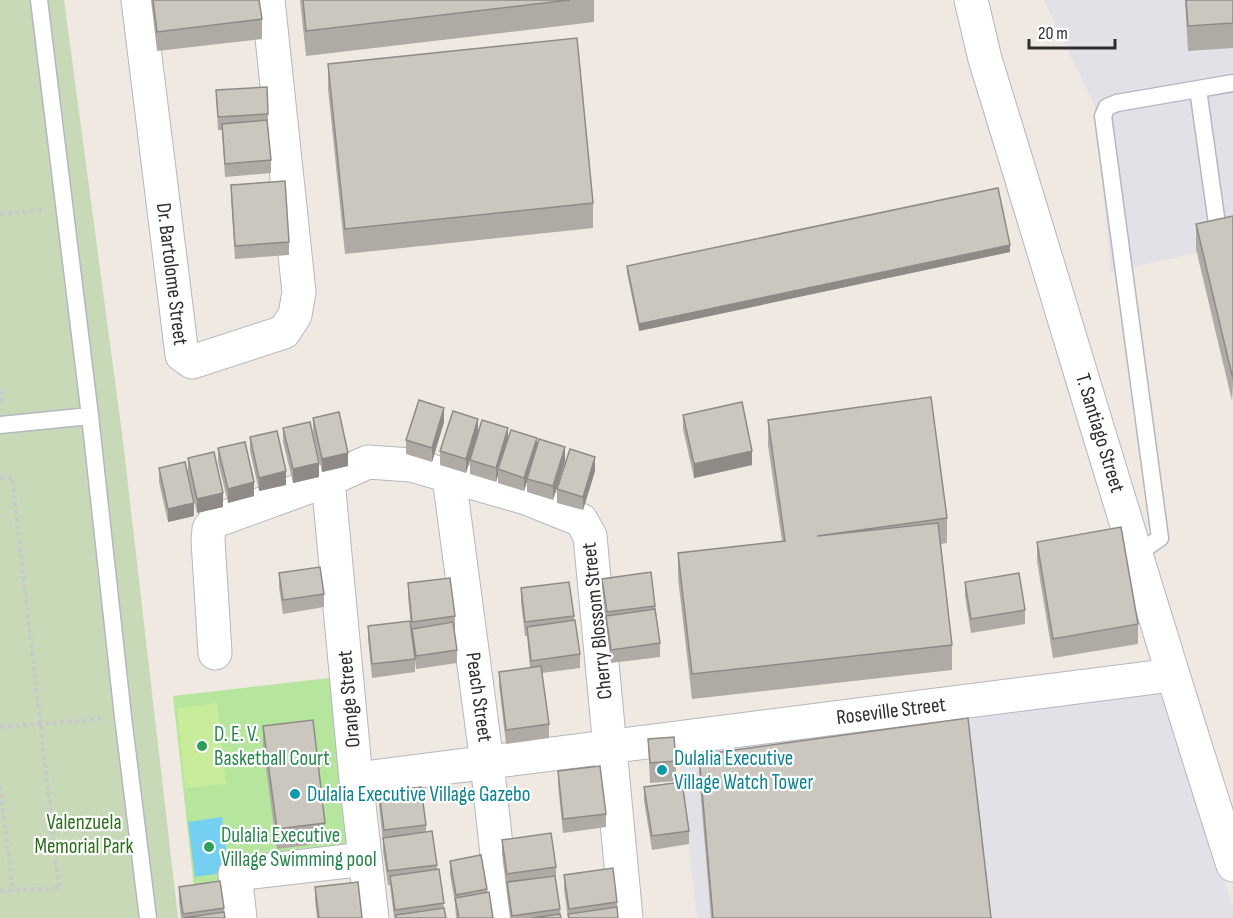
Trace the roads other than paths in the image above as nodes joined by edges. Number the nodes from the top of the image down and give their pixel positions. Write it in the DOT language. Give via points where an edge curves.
graph roads {
  1 [pos="39,0"];
  2 [pos="138,0"];
  3 [pos="268,0"];
  4 [pos="971,0"];
  5 [pos="1233,83"];
  6 [pos="1198,89"];
  7 [pos="1217,224"];
  8 [pos="90,416"];
  9 [pos="0,425"];
  10 [pos="449,477"];
  11 [pos="328,480"];
  12 [pos="1137,554"];
  13 [pos="215,653"];
  14 [pos="1172,675"];
  15 [pos="609,747"];
  16 [pos="487,762"];
  17 [pos="356,779"];
  18 [pos="365,859"];
  19 [pos="1233,865"];
  20 [pos="148,918"];
  21 [pos="240,918"];
  22 [pos="372,918"];
  23 [pos="504,918"];
  24 [pos="626,918"];
  1 -- 8 [label="lane"];
  2 -- 3 [label="street, Dr. Bartolome Street" via="182,355 192,362 284,332 295,315 299,292"];
  4 -- 12 [label="street, T. Santiago Street" via="985,59"];
  5 -- 6 [label="lane"];
  6 -- 7 [label="lane"];
  6 -- 12 [label="lane" via="1117,103 1107,107 1104,116 1160,538"];
  8 -- 9 [label="lane"];
  8 -- 20 [label="lane"];
  10 -- 11 [label="street, Cherry Blossom Street" via="411,465 368,462"];
  10 -- 15 [label="street, Cherry Blossom Street" via="526,498 581,520 590,536"];
  10 -- 16 [label="street, Peach Street"];
  11 -- 13 [label="street, Cherry Blossom Street" via="215,521 209,530"];
  11 -- 17 [label="street, Orange Street"];
  12 -- 14 [label="street, T. Santiago Street"];
  14 -- 15 [label="street, Roseville Street"];
  14 -- 19 [label="street, T. Santiago Street"];
  15 -- 16 [label="street, Roseville Street"];
  15 -- 24 [label="street, Cherry Blossom Street"];
  16 -- 17 [label="street, Roseville Street"];
  16 -- 23 [label="street, Peach Street"];
  17 -- 18 [label="street, Orange Street"];
  18 -- 21 [label="street" via="235,874"];
  18 -- 22 [label="street, Orange Street"];
}
